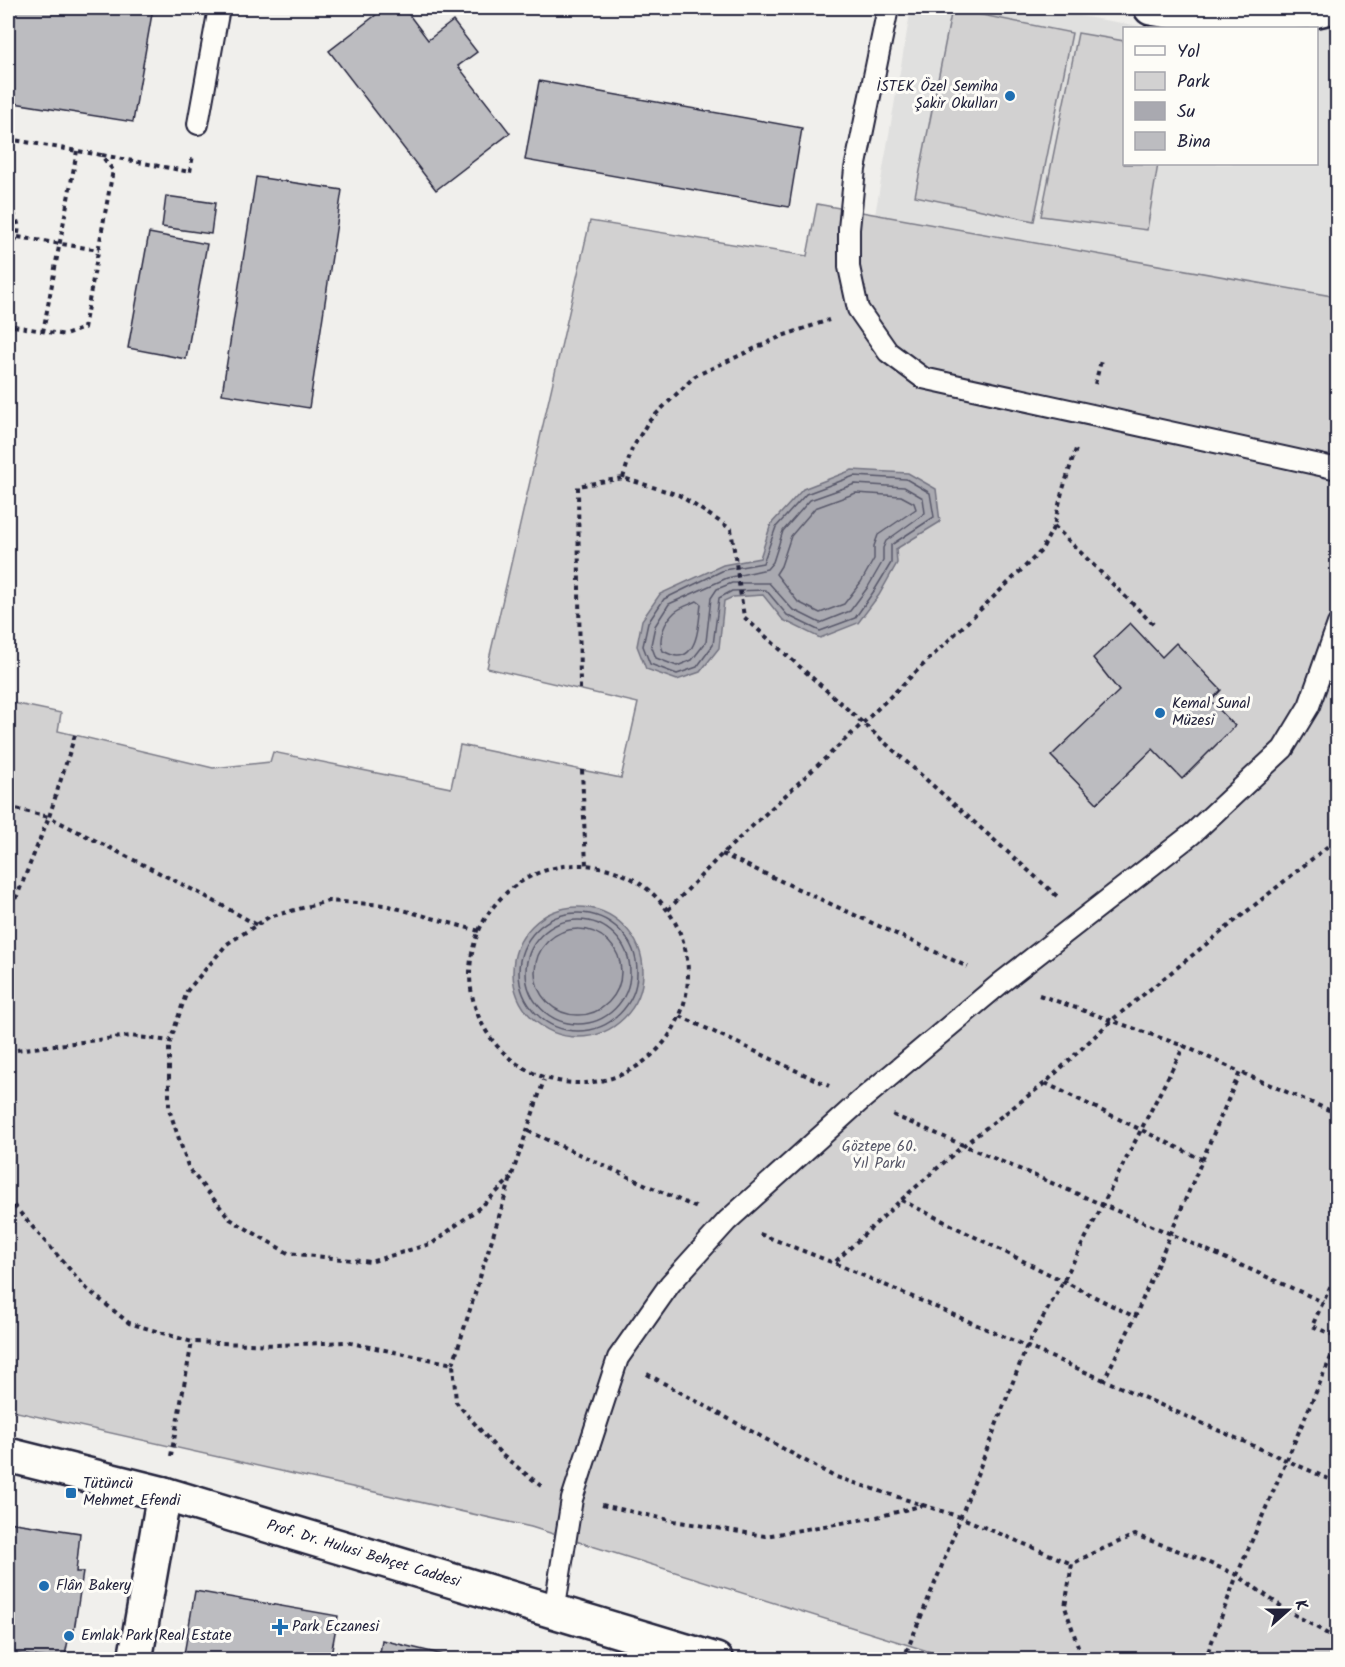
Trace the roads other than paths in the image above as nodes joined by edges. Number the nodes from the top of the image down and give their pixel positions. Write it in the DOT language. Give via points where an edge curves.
graph roads {
  1 [pos="219,8"];
  2 [pos="888,8"];
  3 [pos="1151,8"];
  4 [pos="1326,8"];
  5 [pos="198,123"];
  6 [pos="1338,469"];
  7 [pos="1338,624"];
  8 [pos="8,1455"];
  9 [pos="164,1494"];
  10 [pos="554,1612"];
  11 [pos="135,1659"];
  12 [pos="716,1659"];
  1 -- 5 [label="lane"];
  2 -- 6 [label="lane" via="855,169 849,267 858,309 888,352 923,378"];
  3 -- 4 [label="street" via="1192,15 1309,12"];
  7 -- 10 [label="lane" via="1309,706 1282,749 1192,834 1002,982 860,1101 727,1221 670,1284 618,1358 572,1498"];
  8 -- 9 [label="street, Prof. Dr. Hulusi Behçet Caddesi"];
  9 -- 10 [label="street, Prof. Dr. Hulusi Behçet Caddesi"];
  9 -- 11 [label="street"];
  10 -- 12 [label="street, Prof. Dr. Hulusi Behçet Caddesi"];
}
